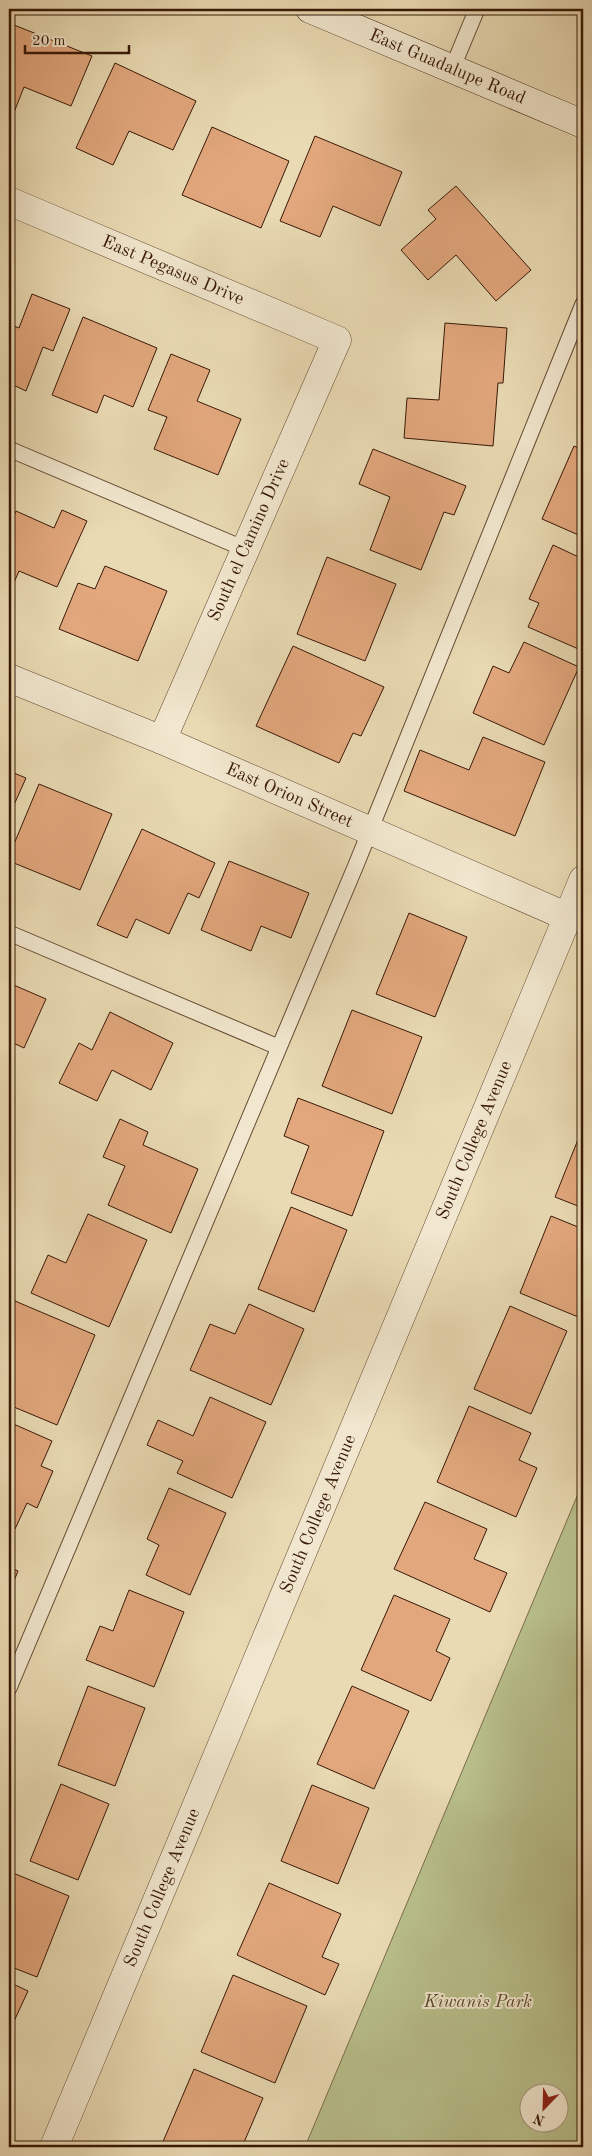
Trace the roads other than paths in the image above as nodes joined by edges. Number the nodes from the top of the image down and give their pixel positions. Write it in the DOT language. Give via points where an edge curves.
graph roads {
  1 [pos="310,9"];
  2 [pos="477,9"];
  3 [pos="452,69"];
  4 [pos="583,124"];
  5 [pos="9,201"];
  6 [pos="583,304"];
  7 [pos="336,340"];
  8 [pos="9,449"];
  9 [pos="245,549"];
  10 [pos="9,678"];
  11 [pos="162,740"];
  12 [pos="369,831"];
  13 [pos="583,880"];
  14 [pos="568,917"];
  15 [pos="9,933"];
  16 [pos="278,1047"];
  17 [pos="9,1688"];
  18 [pos="54,2147"];
  1 -- 3 [label="street, East Guadalupe Road"];
  2 -- 3 [label="lane"];
  3 -- 4 [label="street, East Guadalupe Road"];
  5 -- 7 [label="street, East Pegasus Drive"];
  6 -- 12 [label="lane"];
  7 -- 9 [label="street, South el Camino Drive"];
  8 -- 9 [label="lane"];
  9 -- 11 [label="street, South el Camino Drive"];
  10 -- 11 [label="street, East Orion Street"];
  11 -- 12 [label="street, East Orion Street"];
  12 -- 14 [label="street, East Orion Street"];
  12 -- 16 [label="lane"];
  13 -- 14 [label="street, South College Avenue"];
  14 -- 18 [label="street, South College Avenue"];
  15 -- 16 [label="lane"];
  16 -- 17 [label="lane"];
}
